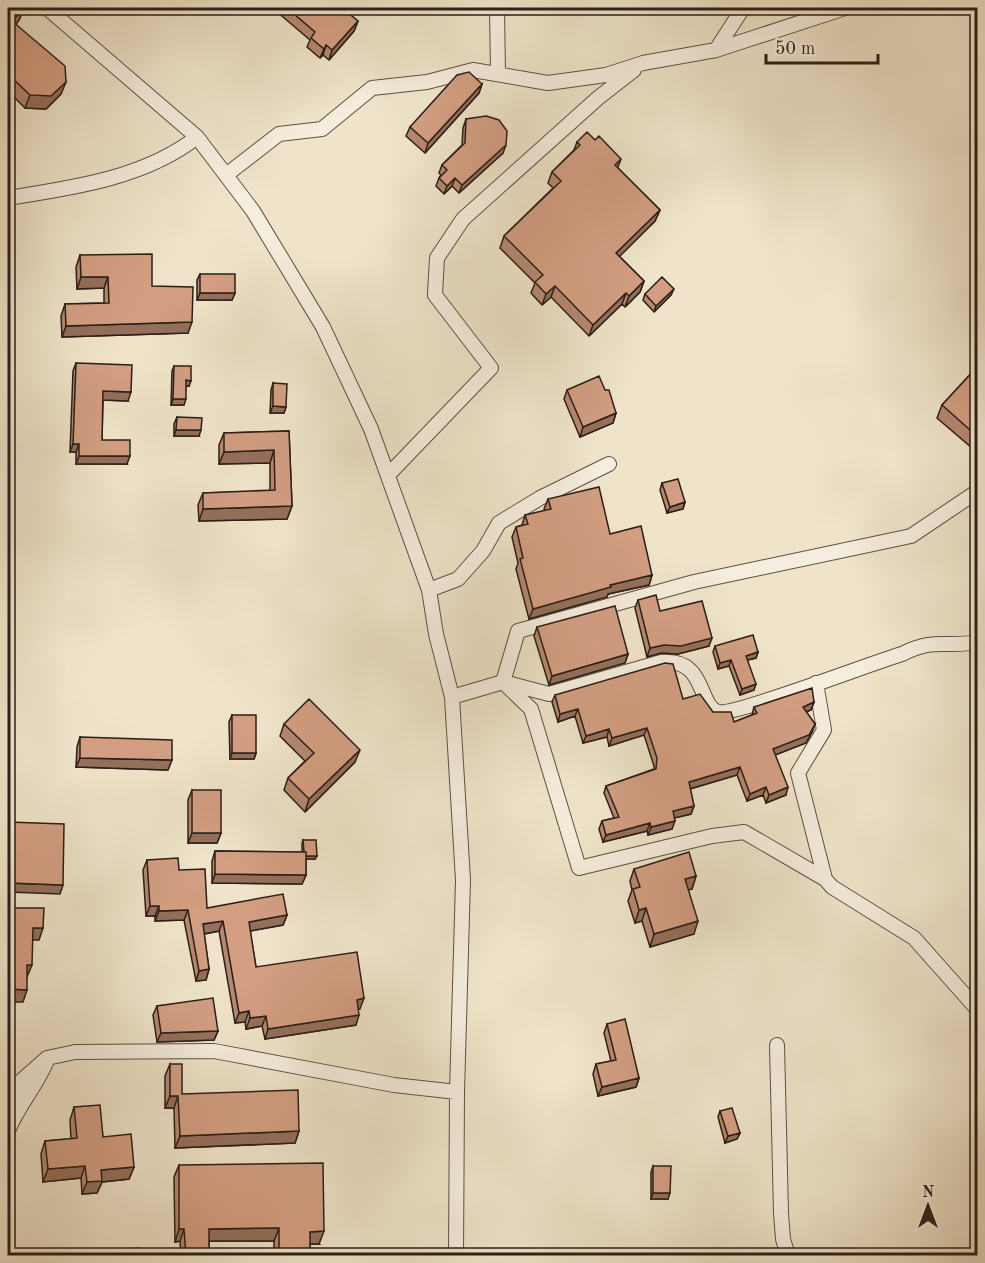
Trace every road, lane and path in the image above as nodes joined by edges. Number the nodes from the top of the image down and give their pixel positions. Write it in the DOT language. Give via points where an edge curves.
graph roads {
  1 [pos="47,8"];
  2 [pos="497,8"];
  3 [pos="742,8"];
  4 [pos="845,8"];
  5 [pos="716,50"];
  6 [pos="643,63"];
  7 [pos="498,73"];
  8 [pos="197,137"];
  9 [pos="226,175"];
  10 [pos="8,198"];
  11 [pos="609,464"];
  12 [pos="390,473"];
  13 [pos="978,491"];
  14 [pos="429,590"];
  15 [pos="978,642"];
  16 [pos="503,682"];
  17 [pos="816,683"];
  18 [pos="452,697"];
  19 [pos="825,879"];
  20 [pos="978,1010"];
  21 [pos="777,1045"];
  22 [pos="47,1058"];
  23 [pos="457,1092"];
  24 [pos="8,1103"];
  25 [pos="8,1131"];
  26 [pos="456,1256"];
  27 [pos="788,1256"];
  1 -- 8 [label="street"];
  2 -- 7 [label="street"];
  3 -- 5 [label="street"];
  4 -- 5 [label="street"];
  5 -- 6 [label="street"];
  6 -- 7 [label="street" via="606,75 548,84"];
  6 -- 12 [label="street" via="506,179 454,230 437,258 435,295 491,368"];
  7 -- 9 [label="street" via="473,70 427,82 372,88 322,129 279,134"];
  8 -- 9 [label="street"];
  8 -- 10 [label="street" via="176,154 130,171 73,187"];
  9 -- 12 [label="street" via="253,211 323,327"];
  11 -- 14 [label="street" via="499,523 483,551 458,579"];
  12 -- 14 [label="street"];
  13 -- 16 [label="street" via="911,536 694,582 518,632"];
  14 -- 18 [label="street"];
  15 -- 17 [label="street" via="920,645"];
  16 -- 17 [label="street" via="549,694 675,661 690,668 713,709 722,712 759,704"];
  16 -- 18 [label="street"];
  16 -- 19 [label="street" via="531,709 579,868 711,836 744,832"];
  17 -- 19 [label="street" via="824,730 798,774"];
  18 -- 23 [label="street" via="464,880"];
  19 -- 20 [label="street" via="914,938"];
  21 -- 27 [label="street" via="780,1213"];
  22 -- 23 [label="street" via="75,1052 214,1051 394,1085"];
  22 -- 24 [label="street" via="20,1082"];
  22 -- 25 [label="street" via="39,1081 20,1104"];
  23 -- 26 [label="street"];
}
